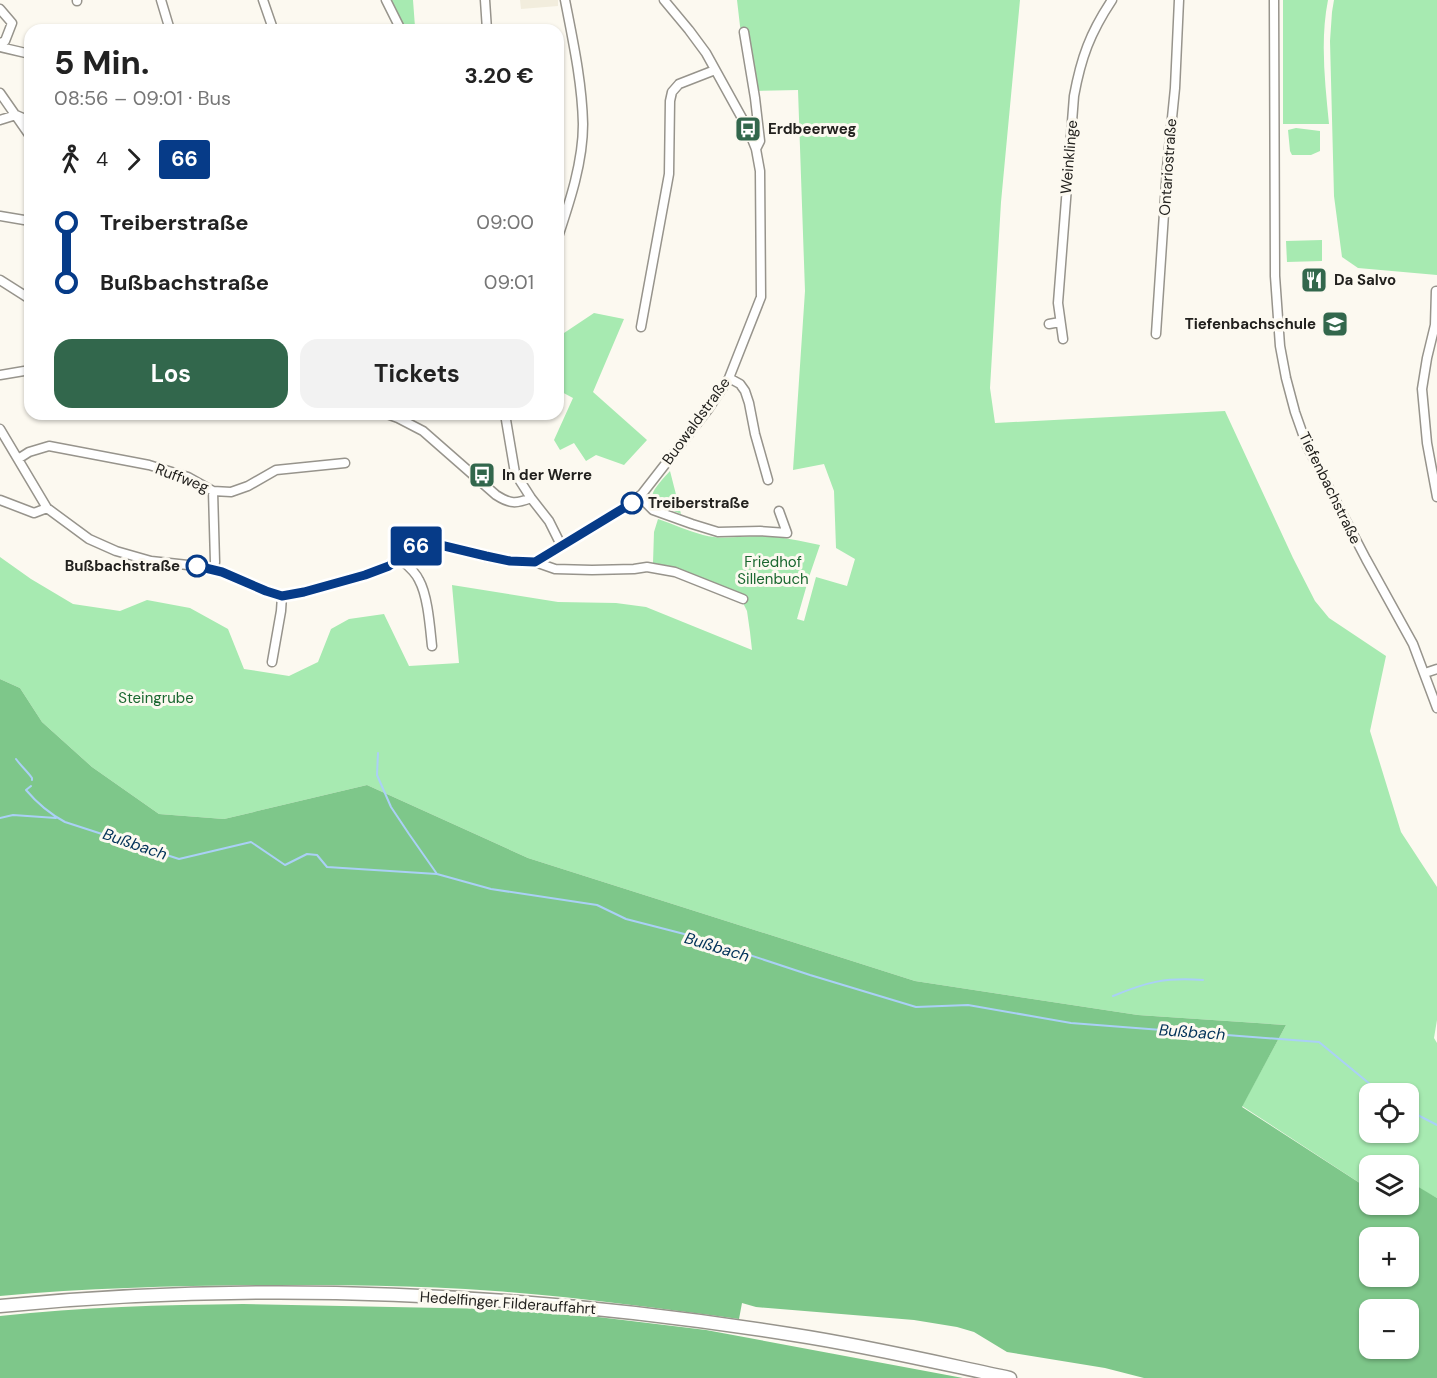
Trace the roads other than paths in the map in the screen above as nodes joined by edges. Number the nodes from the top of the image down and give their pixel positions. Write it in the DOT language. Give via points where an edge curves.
graph roads {
  1 [pos="161,0"];
  2 [pos="263,0"];
  3 [pos="386,0"];
  4 [pos="485,0"];
  5 [pos="565,0"];
  6 [pos="664,0"];
  7 [pos="1112,0"];
  8 [pos="1179,0"];
  9 [pos="1274,0"];
  10 [pos="0,9"];
  11 [pos="168,24"];
  12 [pos="271,24"];
  13 [pos="398,24"];
  14 [pos="487,24"];
  15 [pos="744,32"];
  16 [pos="0,45"];
  17 [pos="24,52"];
  18 [pos="715,70"];
  19 [pos="0,93"];
  20 [pos="16,116"];
  21 [pos="24,119"];
  22 [pos="0,120"];
  23 [pos="24,127"];
  24 [pos="756,149"];
  25 [pos="0,216"];
  26 [pos="564,216"];
  27 [pos="24,220"];
  28 [pos="0,280"];
  29 [pos="1436,291"];
  30 [pos="24,295"];
  31 [pos="1060,322"];
  32 [pos="1049,324"];
  33 [pos="641,327"];
  34 [pos="1156,334"];
  35 [pos="1063,339"];
  36 [pos="24,371"];
  37 [pos="0,375"];
  38 [pos="729,378"];
  39 [pos="402,420"];
  40 [pos="506,420"];
  41 [pos="0,429"];
  42 [pos="18,459"];
  43 [pos="345,463"];
  44 [pos="768,480"];
  45 [pos="213,490"];
  46 [pos="642,494"];
  47 [pos="1437,497"];
  48 [pos="531,498"];
  49 [pos="0,500"];
  50 [pos="47,508"];
  51 [pos="779,511"];
  52 [pos="561,545"];
  53 [pos="400,559"];
  54 [pos="535,562"];
  55 [pos="214,569"];
  56 [pos="282,596"];
  57 [pos="743,599"];
  58 [pos="432,646"];
  59 [pos="272,662"];
  60 [pos="1437,669"];
  61 [pos="1425,673"];
  62 [pos="1437,708"];
  63 [pos="0,1306"];
  64 [pos="1010,1378"];
  1 -- 11 [label="street"];
  2 -- 12 [label="street"];
  3 -- 13 [label="street"];
  4 -- 14 [label="street"];
  5 -- 26 [label="street" via="580,80 583,126 579,164"];
  6 -- 18 [label="street, Buowaldstraße"];
  7 -- 31 [label="street, Weinklinge" via="1088,43 1074,96 1058,303"];
  8 -- 34 [label="street, Ontariostraße"];
  9 -- 61 [label="street, Tiefenbachstraße" via="1275,276 1286,378 1307,446"];
  10 -- 16 [label="street" via="12,23"];
  15 -- 24 [label="street, Buowaldstraße" via="760,141"];
  16 -- 17 [label="street"];
  18 -- 24 [label="street, Buowaldstraße"];
  18 -- 33 [label="street" via="679,84 672,92 669,174"];
  19 -- 20 [label="street"];
  20 -- 21 [label="street"];
  20 -- 22 [label="street"];
  20 -- 23 [label="street"];
  24 -- 38 [label="street, Buowaldstraße" via="760,171 761,297"];
  25 -- 27 [label="street"];
  28 -- 30 [label="street"];
  29 -- 47 [label="street" via="1435,325 1422,389"];
  31 -- 32 [label="street"];
  31 -- 35 [label="street, Weinklinge"];
  36 -- 37 [label="street"];
  38 -- 44 [label="street" via="746,391"];
  38 -- 46 [label="street, Buowaldstraße"];
  39 -- 48 [label="street" via="423,431 496,495 519,503"];
  40 -- 48 [label="street" via="515,473"];
  41 -- 42 [label="street"];
  42 -- 45 [label="street, Ruffweg" via="49,446 149,465 188,477"];
  42 -- 50 [label="street"];
  43 -- 45 [label="street, Ruffweg" via="276,470 231,492"];
  45 -- 55 [label="street"];
  46 -- 51 [label="street" via="653,510 718,532 787,533"];
  46 -- 52 [label="street, Buowaldstraße"];
  48 -- 52 [label="street"];
  49 -- 50 [label="street" via="34,513"];
  50 -- 55 [label="street" via="89,539 116,551 151,561"];
  52 -- 54 [label="street, Buowaldstraße"];
  53 -- 54 [label="street" via="425,542 510,561"];
  53 -- 56 [label="street" via="365,575"];
  53 -- 58 [label="street" via="422,585"];
  54 -- 57 [label="street" via="555,569 646,567 675,572"];
  55 -- 56 [label="street"];
  56 -- 59 [label="street"];
  60 -- 61 [label="street"];
  61 -- 62 [label="street, Tiefenbachstraße"];
  63 -- 64 [label="main road, Hedelfinger Filderauffahrt" via="146,1296 294,1293 550,1304 797,1335"];
}
